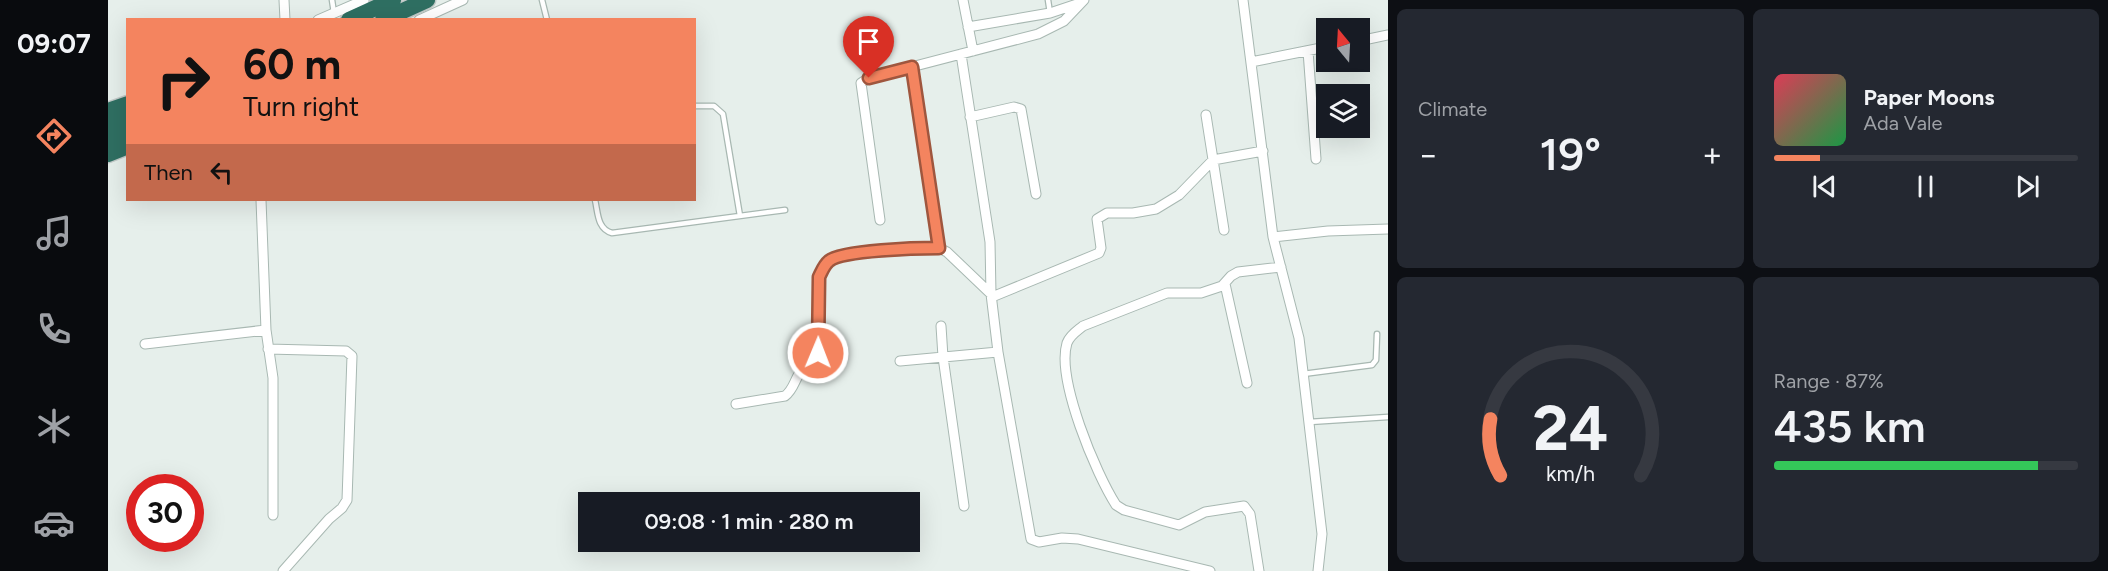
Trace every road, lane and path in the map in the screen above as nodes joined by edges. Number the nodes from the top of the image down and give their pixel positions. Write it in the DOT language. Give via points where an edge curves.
graph roads {
  1 [pos="284,0"];
  2 [pos="332,0"];
  3 [pos="364,0"];
  4 [pos="393,0"];
  5 [pos="427,0"];
  6 [pos="463,0"];
  7 [pos="542,0"];
  8 [pos="963,0"];
  9 [pos="1048,0"];
  10 [pos="1243,0"];
  11 [pos="1082,2"];
  12 [pos="1050,13"];
  13 [pos="342,16"];
  14 [pos="285,18"];
  15 [pos="387,18"];
  16 [pos="423,18"];
  17 [pos="546,18"];
  18 [pos="968,27"];
  19 [pos="1388,36"];
  20 [pos="1370,39"];
  21 [pos="1316,49"];
  22 [pos="973,51"];
  23 [pos="1308,51"];
  24 [pos="961,54"];
  25 [pos="1251,62"];
  26 [pos="912,67"];
  27 [pos="126,105"];
  28 [pos="696,106"];
  29 [pos="108,111"];
  30 [pos="1206,115"];
  31 [pos="970,117"];
  32 [pos="126,119"];
  33 [pos="108,126"];
  34 [pos="126,134"];
  35 [pos="108,141"];
  36 [pos="126,147"];
  37 [pos="1263,152"];
  38 [pos="108,154"];
  39 [pos="1316,159"];
  40 [pos="1213,160"];
  41 [pos="1036,194"];
  42 [pos="261,201"];
  43 [pos="595,201"];
  44 [pos="785,210"];
  45 [pos="740,216"];
  46 [pos="880,220"];
  47 [pos="1388,229"];
  48 [pos="1224,230"];
  49 [pos="1273,237"];
  50 [pos="939,248"];
  51 [pos="1281,267"];
  52 [pos="1225,284"];
  53 [pos="991,296"];
  54 [pos="941,326"];
  55 [pos="266,330"];
  56 [pos="1377,334"];
  57 [pos="145,344"];
  58 [pos="268,349"];
  59 [pos="999,352"];
  60 [pos="943,357"];
  61 [pos="900,361"];
  62 [pos="1303,374"];
  63 [pos="1247,383"];
  64 [pos="736,404"];
  65 [pos="1388,417"];
  66 [pos="1309,422"];
  67 [pos="964,506"];
  68 [pos="273,515"];
  69 [pos="283,571"];
  70 [pos="1210,571"];
  71 [pos="1259,571"];
  72 [pos="1318,571"];
  1 -- 14 [label="street"];
  2 -- 13 [label="lane"];
  3 -- 13 [label="street"];
  4 -- 13 [label="highway"];
  5 -- 15 [label="highway"];
  6 -- 16 [label="street"];
  7 -- 17 [label="lane"];
  8 -- 18 [label="street"];
  9 -- 12 [label="lane"];
  10 -- 25 [label="street"];
  11 -- 12 [label="street"];
  11 -- 22 [label="street" via="1049,30"];
  12 -- 18 [label="street"];
  18 -- 22 [label="street"];
  19 -- 20 [label="street"];
  21 -- 23 [label="street"];
  22 -- 24 [label="street"];
  23 -- 25 [label="street"];
  23 -- 39 [label="street"];
  24 -- 26 [label="street"];
  24 -- 31 [label="street"];
  25 -- 37 [label="street"];
  26 -- 46 [label="street" via="869,78 861,85"];
  26 -- 50 [label="street"];
  27 -- 29 [label="highway"];
  28 -- 45 [label="lane" via="714,106 723,114"];
  30 -- 40 [label="street"];
  31 -- 41 [label="street" via="1014,107 1021,109"];
  31 -- 53 [label="street" via="990,242"];
  32 -- 33 [label="highway"];
  34 -- 35 [label="highway"];
  36 -- 38 [label="highway"];
  37 -- 40 [label="street"];
  37 -- 49 [label="street"];
  40 -- 48 [label="street"];
  40 -- 53 [label="street" via="1163,206 1099,216 1099,253"];
  42 -- 55 [label="street"];
  43 -- 45 [label="lane" via="601,226 612,233"];
  44 -- 45 [label="lane"];
  47 -- 49 [label="street"];
  49 -- 51 [label="street"];
  50 -- 53 [label="street"];
  50 -- 64 [label="street" via="849,254 829,260 819,277 817,355 785,396"];
  51 -- 52 [label="street" via="1238,272"];
  51 -- 62 [label="street" via="1299,338"];
  52 -- 63 [label="street"];
  52 -- 71 [label="street" via="1196,293 1167,293 1083,326 1068,342 1068,376 1083,435 1116,505 1179,525 1205,512 1244,506 1250,514"];
  53 -- 59 [label="street"];
  54 -- 60 [label="street"];
  55 -- 57 [label="street"];
  55 -- 58 [label="street"];
  56 -- 62 [label="lane" via="1376,360 1372,365"];
  58 -- 68 [label="street" via="273,378"];
  58 -- 69 [label="street" via="346,351 352,356 347,500"];
  59 -- 60 [label="street"];
  59 -- 70 [label="street" via="1032,541 1078,539"];
  60 -- 61 [label="street"];
  60 -- 67 [label="street"];
  62 -- 66 [label="street"];
  65 -- 66 [label="lane"];
  66 -- 72 [label="street" via="1322,534"];
}
